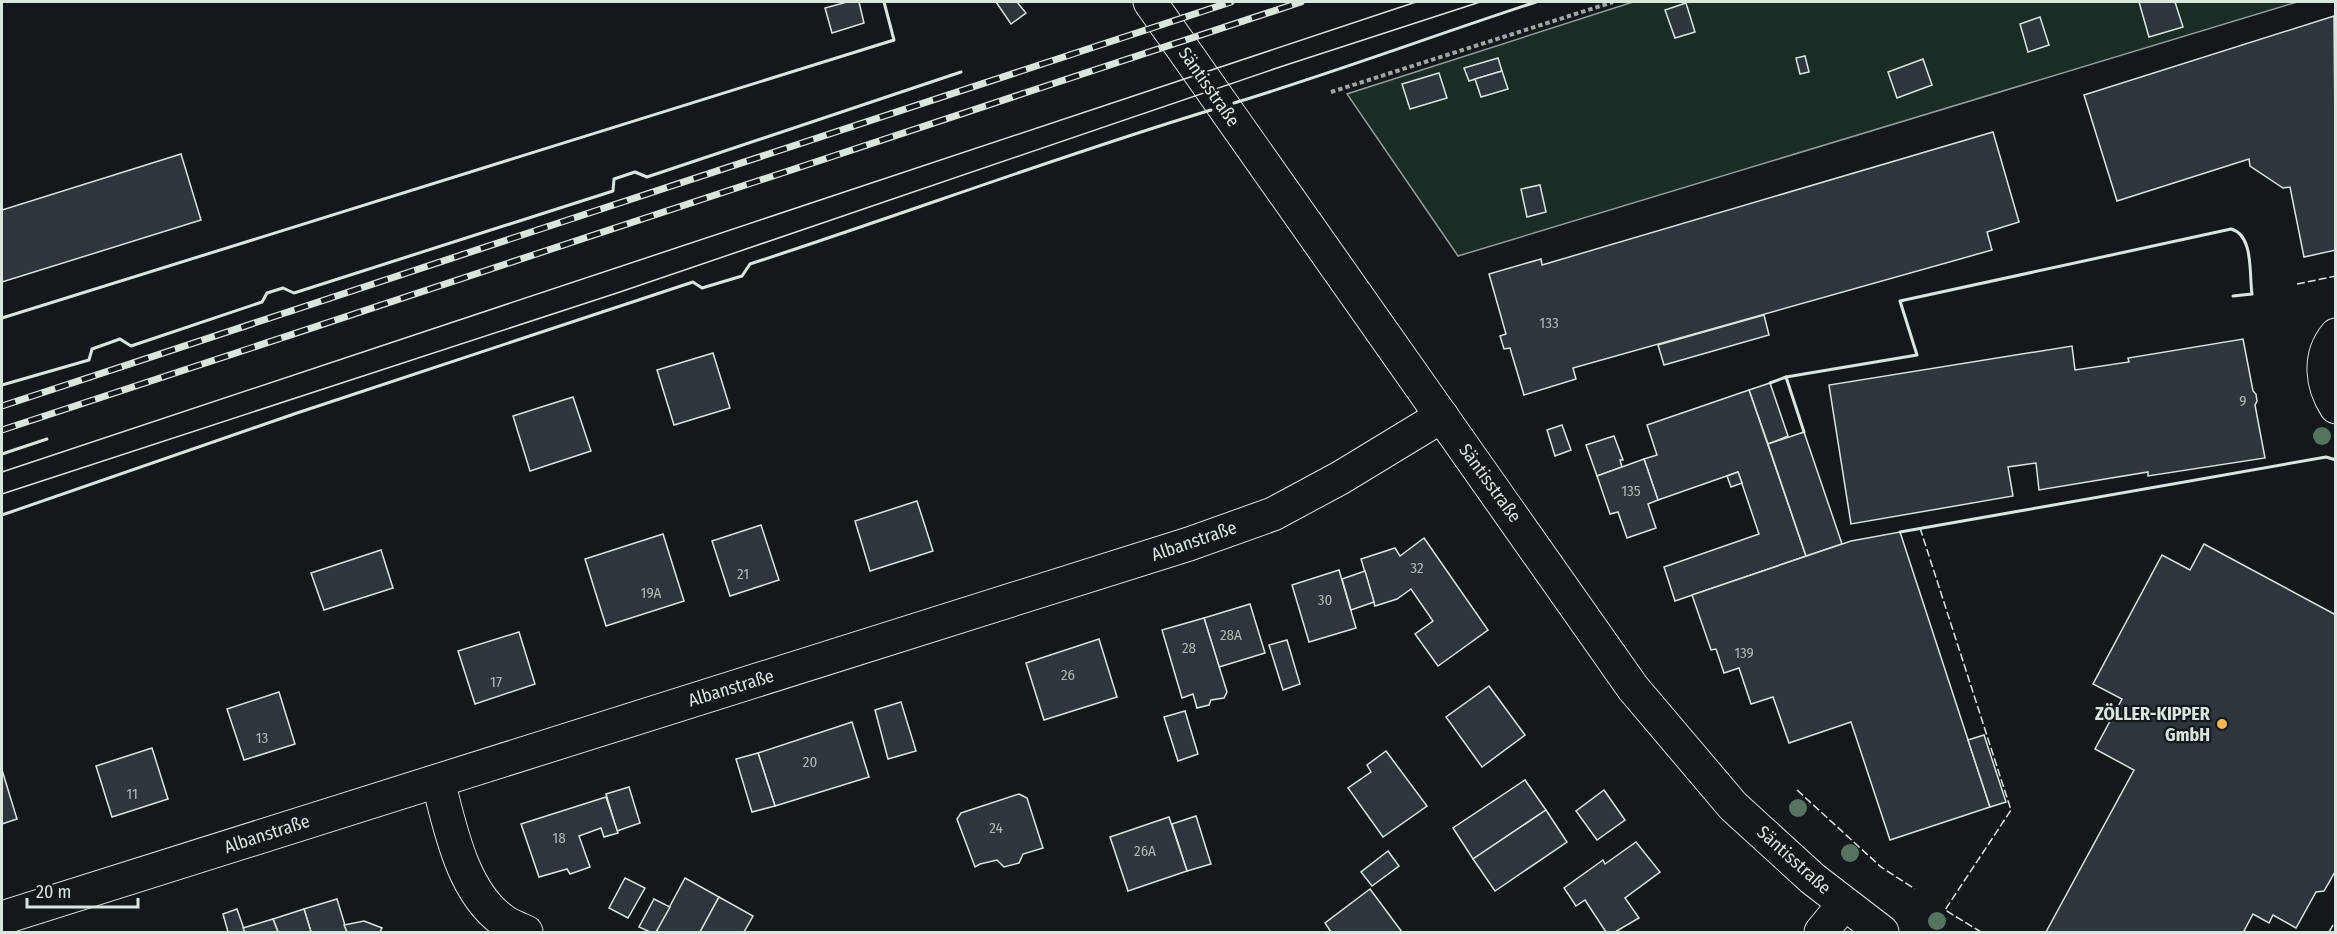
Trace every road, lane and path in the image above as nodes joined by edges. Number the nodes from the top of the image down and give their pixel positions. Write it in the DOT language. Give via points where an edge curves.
graph roads {
  1 [pos="1150,2"];
  2 [pos="1613,2"];
  3 [pos="1331,92"];
  4 [pos="2336,335"];
  5 [pos="2336,407"];
  6 [pos="1442,416"];
  7 [pos="438,781"];
  8 [pos="1844,904"];
  9 [pos="2,918"];
  10 [pos="526,933"];
  11 [pos="1821,933"];
  12 [pos="1882,933"];
  1 -- 6 [label="street, Säntisstraße"];
  2 -- 3 [label="path"];
  4 -- 5 [label="street" via="2326,352 2324,366 2328,395"];
  6 -- 7 [label="street, Albanstraße" via="1273,514"];
  6 -- 8 [label="street, Säntisstraße" via="1659,721 1733,806"];
  7 -- 9 [label="street, Albanstraße"];
  7 -- 10 [label="street" via="454,847 475,891 504,921"];
  8 -- 11 [label="street, Säntisstraße"];
  8 -- 12 [label="street"];
}
